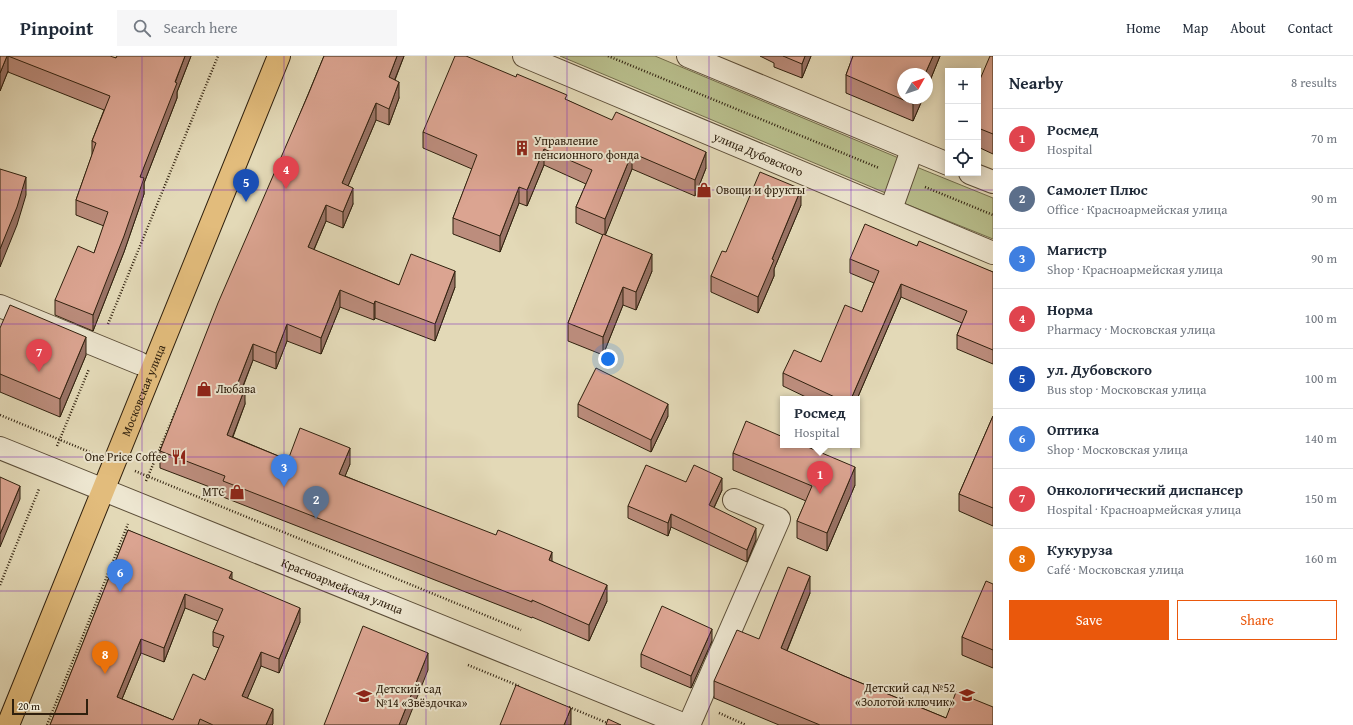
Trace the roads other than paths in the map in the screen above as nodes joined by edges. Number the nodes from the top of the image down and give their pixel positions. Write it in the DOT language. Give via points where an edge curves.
graph roads {
  1 [pos="264,56"];
  2 [pos="279,56"];
  3 [pos="524,56"];
  4 [pos="688,56"];
  5 [pos="912,150"];
  6 [pos="945,163"];
  7 [pos="978,176"];
  8 [pos="993,182"];
  9 [pos="891,209"];
  10 [pos="993,253"];
  11 [pos="0,306"];
  12 [pos="139,363"];
  13 [pos="0,448"];
  14 [pos="108,460"];
  15 [pos="96,488"];
  16 [pos="734,500"];
  17 [pos="0,706"];
  18 [pos="8,725"];
  19 [pos="685,725"];
  20 [pos="689,725"];
  1 -- 12 [label="main road, Московская улица"];
  2 -- 14 [label="main road, Московская улица"];
  3 -- 9 [label="street, улица Дубовского"];
  4 -- 5 [label="street"];
  5 -- 6 [label="street"];
  5 -- 9 [label="street"];
  7 -- 8 [label="street"];
  9 -- 10 [label="street, улица Дубовского"];
  11 -- 12 [label="street"];
  12 -- 14 [label="main road, Московская улица"];
  13 -- 15 [label="street, Красноармейская улица"];
  14 -- 15 [label="main road, Московская улица"];
  15 -- 17 [label="main road, Московская улица"];
  15 -- 18 [label="main road, Московская улица"];
  15 -- 19 [label="street, Красноармейская улица"];
  16 -- 20 [label="street" via="779,519"];
}
